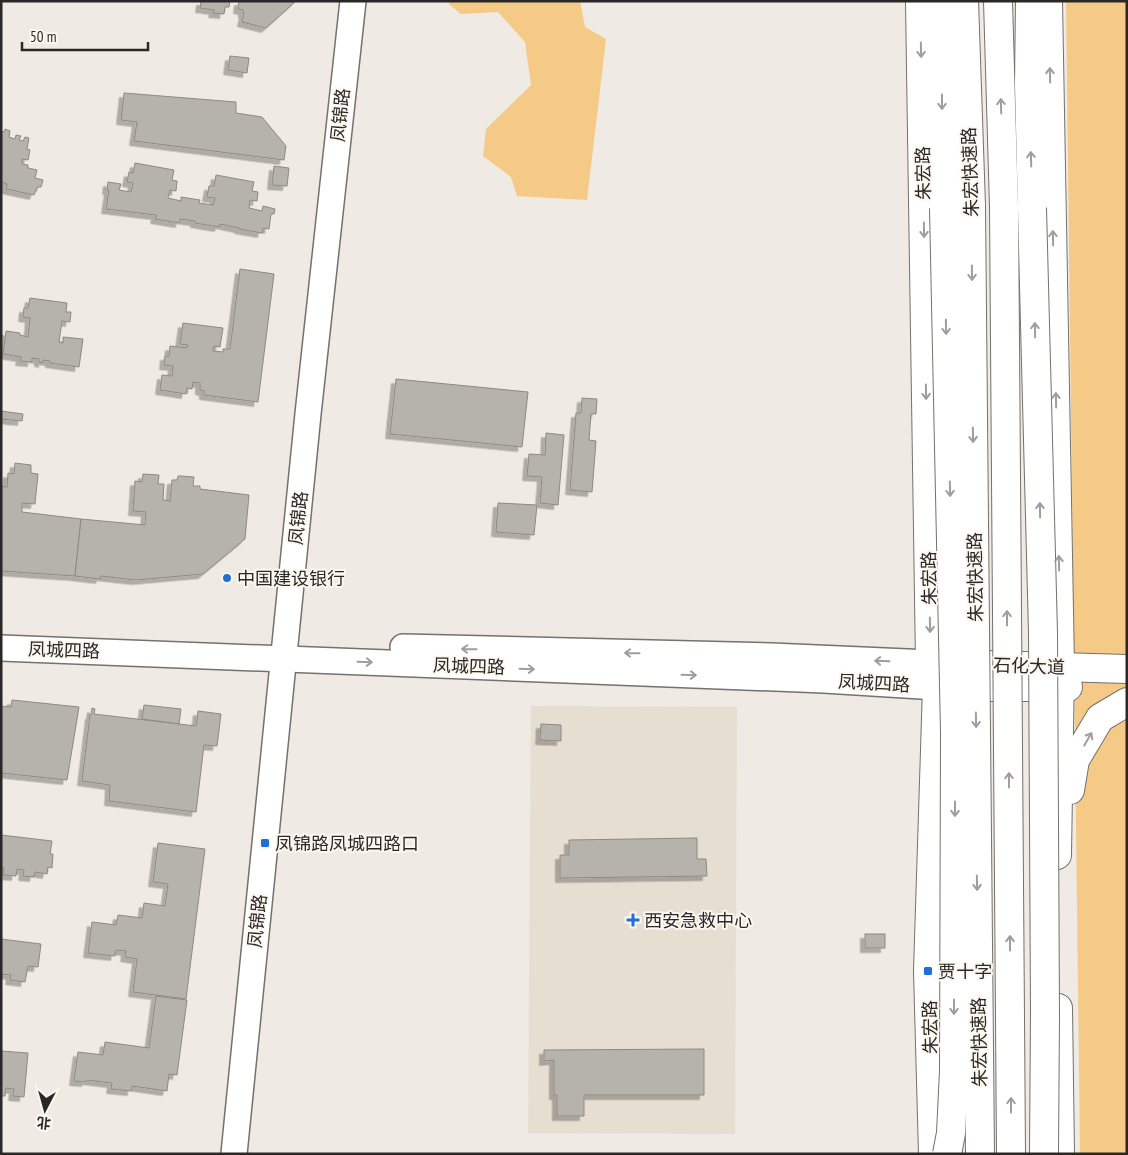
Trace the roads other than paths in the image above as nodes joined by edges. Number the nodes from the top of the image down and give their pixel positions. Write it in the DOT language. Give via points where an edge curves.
graph roads {
  1 [pos="352,1"];
  2 [pos="920,1"];
  3 [pos="942,1"];
  4 [pos="964,1"];
  5 [pos="998,1"];
  6 [pos="1030,1"];
  7 [pos="1048,1"];
  8 [pos="1,632"];
  9 [pos="1,648"];
  10 [pos="285,652"];
  11 [pos="1127,669"];
  12 [pos="934,675"];
  13 [pos="1060,677"];
  14 [pos="1127,684"];
  15 [pos="1127,702"];
  16 [pos="1057,870"];
  17 [pos="234,1154"];
  18 [pos="933,1154"];
  19 [pos="947,1154"];
  20 [pos="980,1154"];
  21 [pos="1011,1154"];
  22 [pos="1044,1154"];
  23 [pos="1060,1154"];
  1 -- 10 [label="street, 凤锦路"];
  2 -- 12 [label="main road, 朱宏路, one-way"];
  3 -- 19 [label="main road, one-way, bridge" via="955,734 954,1071"];
  4 -- 20 [label="main road, 朱宏快速路, one-way, bridge" via="971,206"];
  21 -- 5 [label="main road, 朱宏快速路, one-way, bridge" via="1004,207"];
  22 -- 6 [label="main road, one-way, bridge" via="1043,633 1029,84"];
  13 -- 7 [label="main road, one-way"];
  8 -- 10 [label="street, 凤城四路"];
  9 -- 10 [label="street, 凤城四路"];
  10 -- 12 [label="street, 凤城四路" via="772,656"];
  10 -- 17 [label="street, 凤锦路"];
  11 -- 13 [label="main road, 石化大道"];
  12 -- 13 [label="main road, 石化大道"];
  12 -- 18 [label="main road, 朱宏路" via="928,971"];
  13 -- 14 [label="main road, 石化大道"];
  13 -- 16 [label="main road"];
  16 -- 15 [label="main road, one-way" via="1075,760 1100,718"];
  16 -- 23 [label="main road"];
}
